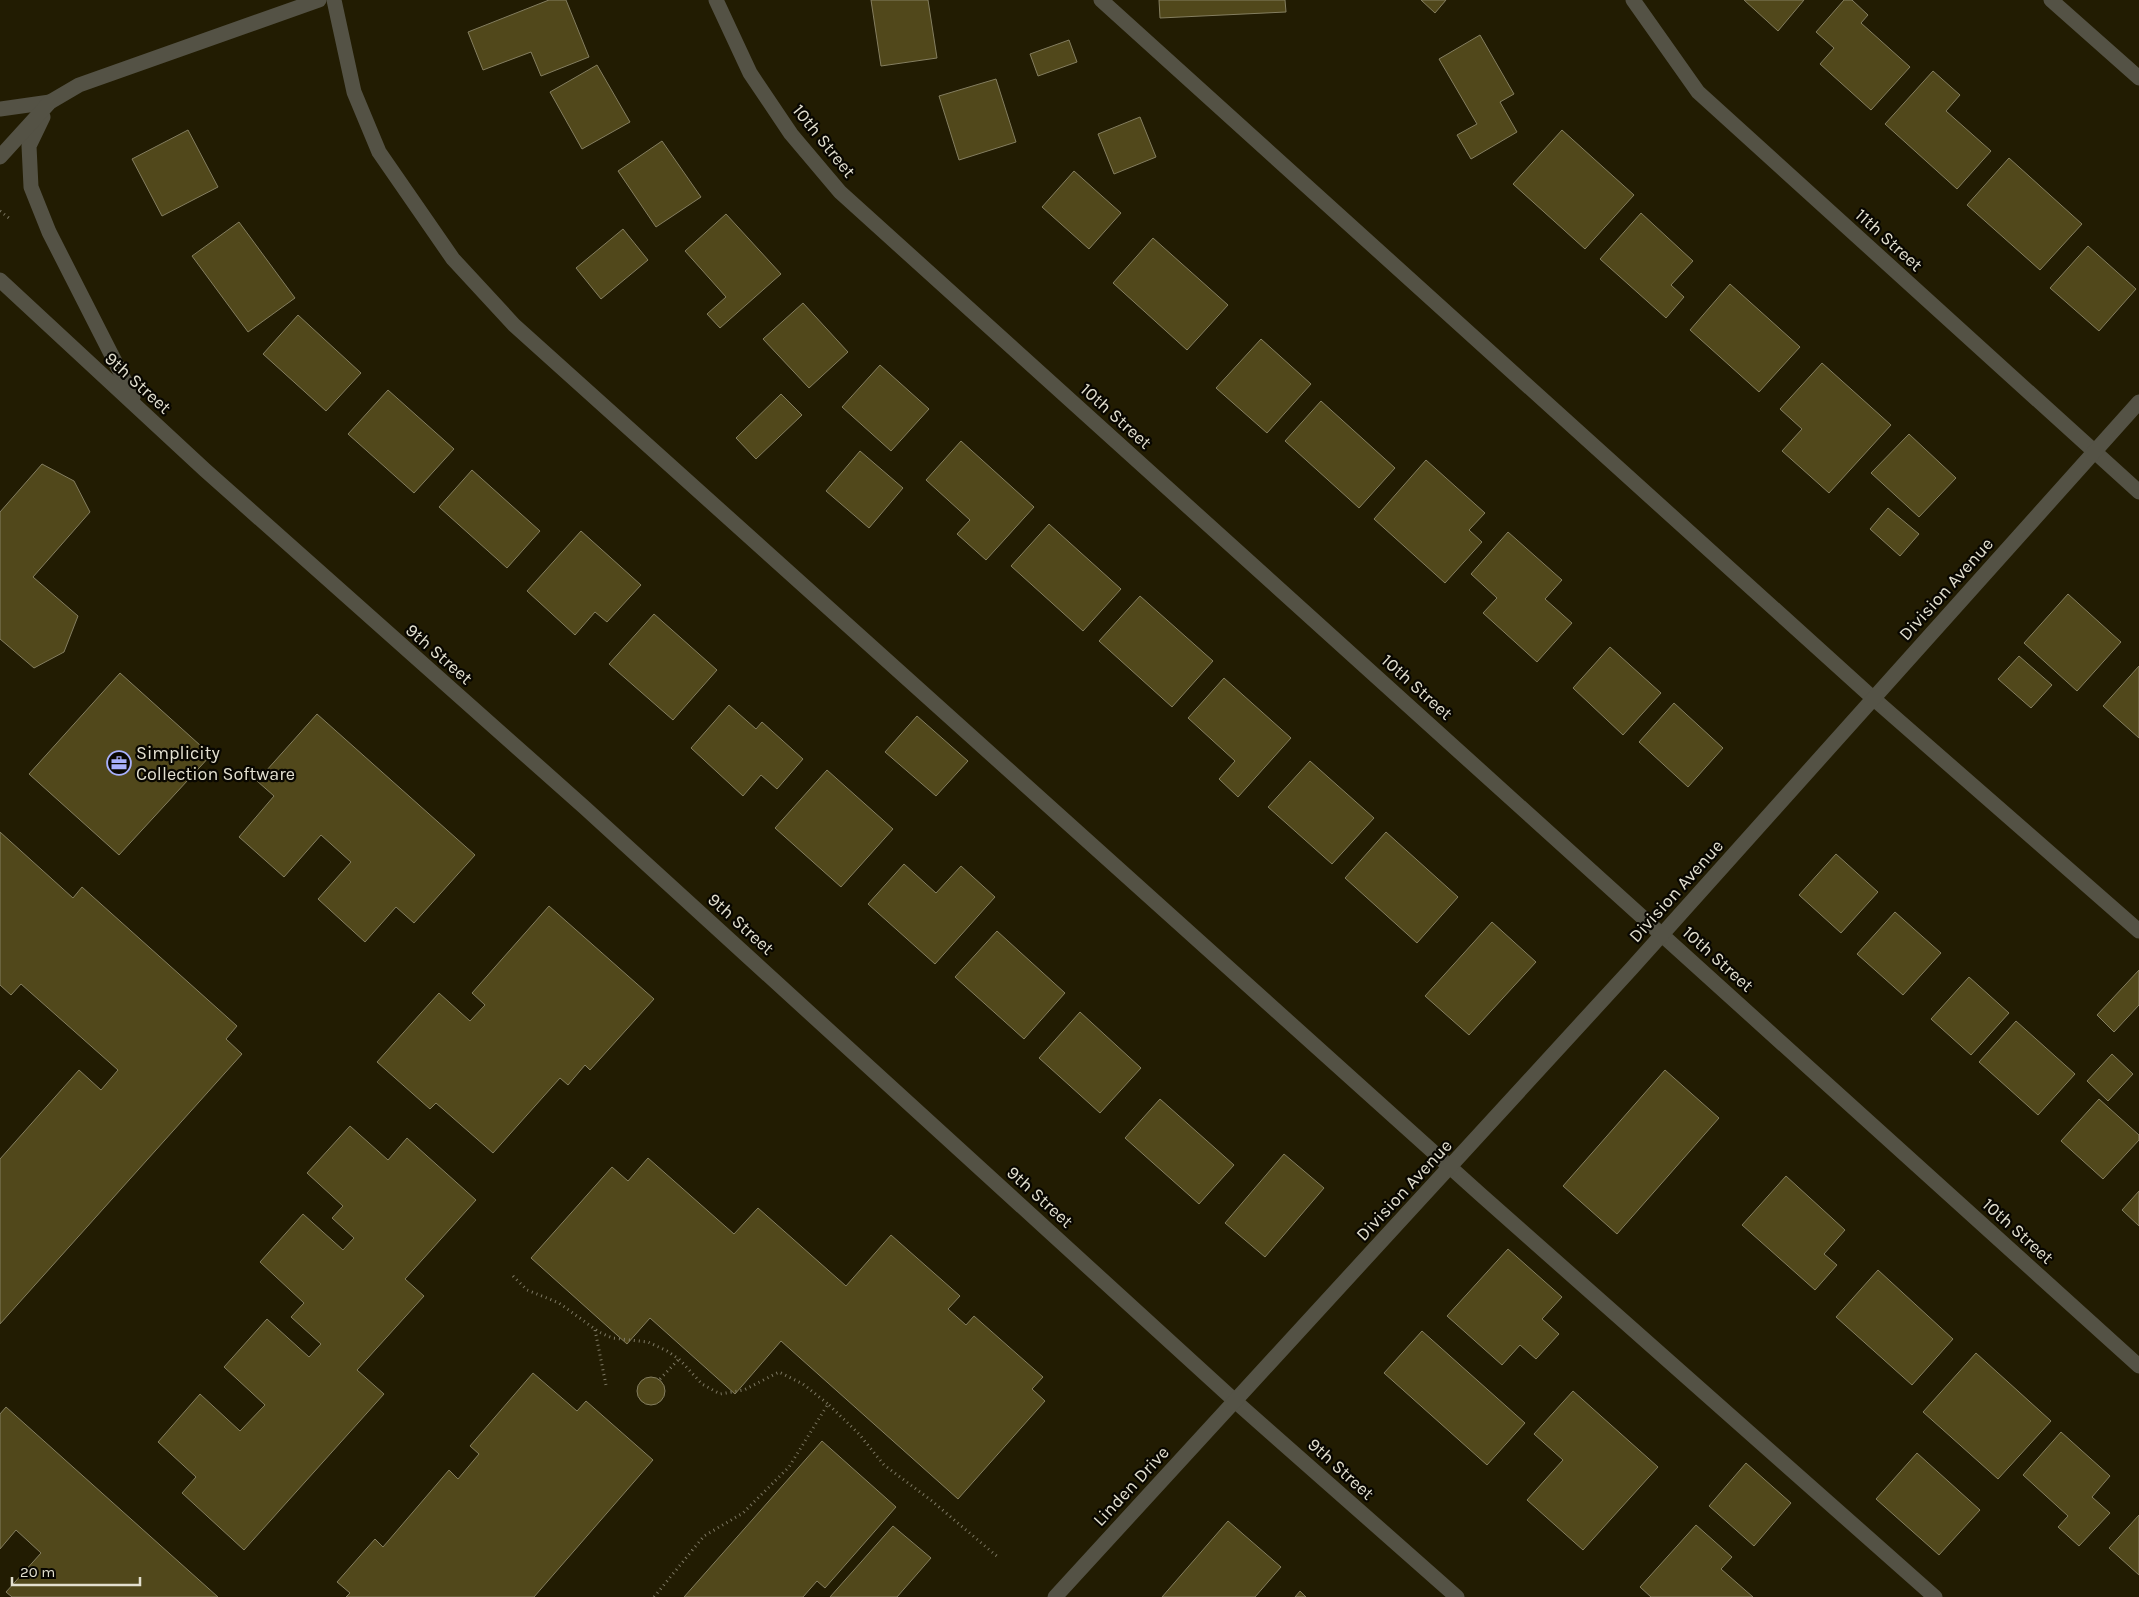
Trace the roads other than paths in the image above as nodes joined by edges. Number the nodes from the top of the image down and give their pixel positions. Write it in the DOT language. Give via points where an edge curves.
graph roads {
  1 [pos="318,0"];
  2 [pos="334,0"];
  3 [pos="716,0"];
  4 [pos="1101,0"];
  5 [pos="1633,0"];
  6 [pos="2051,0"];
  7 [pos="2139,78"];
  8 [pos="50,102"];
  9 [pos="0,109"];
  10 [pos="0,157"];
  11 [pos="0,280"];
  12 [pos="2139,402"];
  13 [pos="137,406"];
  14 [pos="2094,451"];
  15 [pos="2139,492"];
  16 [pos="1874,698"];
  17 [pos="2139,931"];
  18 [pos="1663,934"];
  19 [pos="1451,1167"];
  20 [pos="2139,1366"];
  21 [pos="1235,1401"];
  22 [pos="1055,1597"];
  23 [pos="1457,1597"];
  24 [pos="1935,1597"];
  1 -- 8 [label="street" via="79,85"];
  2 -- 19 [label="street" via="354,92 379,152 452,259 514,325"];
  3 -- 18 [label="street, 10th Street" via="750,73 791,134 840,192"];
  4 -- 16 [label="street"];
  5 -- 14 [label="street, 11th Street" via="1698,92"];
  6 -- 7 [label="street"];
  8 -- 9 [label="street"];
  8 -- 10 [label="street"];
  8 -- 13 [label="street" via="29,146 31,187 49,232"];
  11 -- 13 [label="street, 9th Street"];
  12 -- 14 [label="street, Division Avenue"];
  13 -- 21 [label="street, 9th Street" via="308,563 584,807"];
  14 -- 15 [label="street, 11th Street"];
  14 -- 16 [label="street, Division Avenue"];
  16 -- 17 [label="street"];
  16 -- 18 [label="street, Division Avenue"];
  18 -- 19 [label="street, Division Avenue"];
  18 -- 20 [label="street, 10th Street"];
  19 -- 21 [label="street, Division Avenue"];
  19 -- 24 [label="street"];
  21 -- 22 [label="street, Linden Drive"];
  21 -- 23 [label="street, 9th Street"];
}
